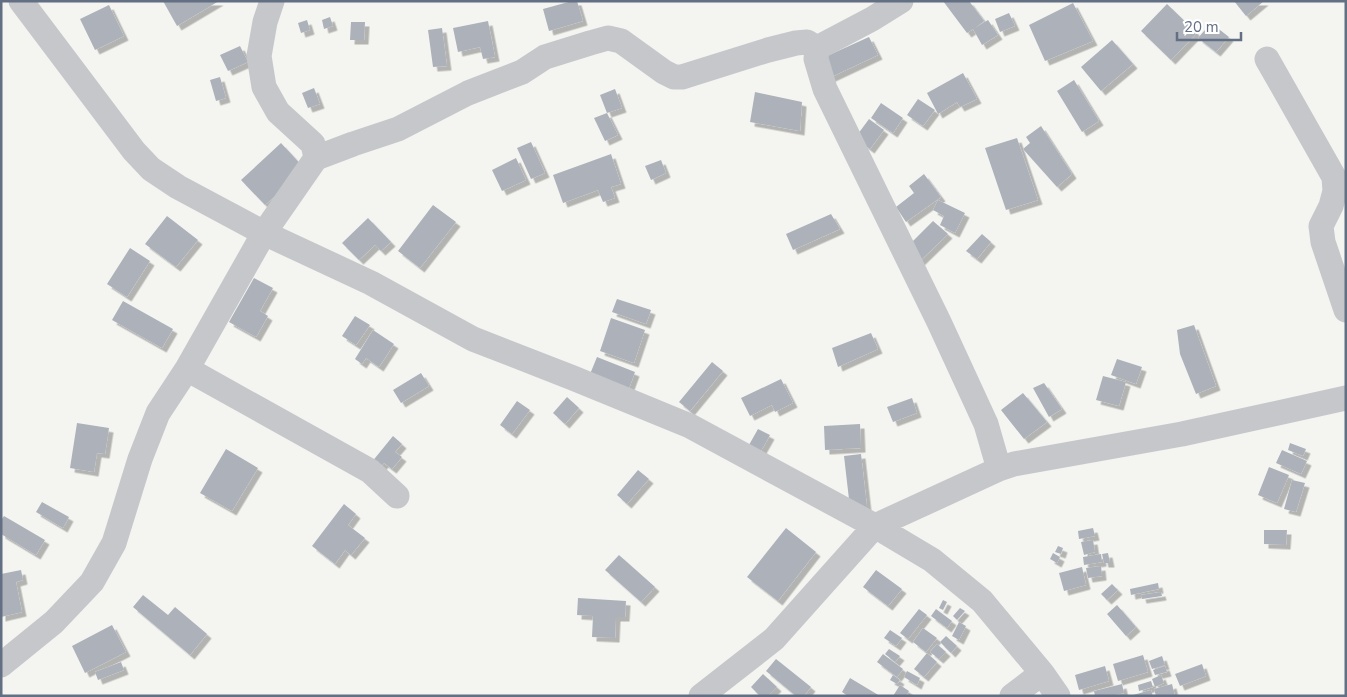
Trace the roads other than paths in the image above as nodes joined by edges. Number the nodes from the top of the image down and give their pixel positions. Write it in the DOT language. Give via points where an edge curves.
graph roads {
  1 [pos="21,1"];
  2 [pos="272,1"];
  3 [pos="901,1"];
  4 [pos="817,48"];
  5 [pos="1267,58"];
  6 [pos="316,158"];
  7 [pos="264,233"];
  8 [pos="1346,310"];
  9 [pos="187,369"];
  10 [pos="1346,398"];
  11 [pos="999,469"];
  12 [pos="397,496"];
  13 [pos="876,526"];
  14 [pos="1,665"];
  15 [pos="1042,673"];
  16 [pos="701,696"];
  17 [pos="1012,696"];
  18 [pos="1058,696"];
  1 -- 7 [label="street" via="151,169 178,188"];
  2 -- 6 [label="street" via="259,56 264,87 278,112 313,144"];
  3 -- 4 [label="street"];
  4 -- 6 [label="street" via="806,42 796,43 674,77 621,42 608,38 545,58 522,72 468,93 398,129"];
  4 -- 11 [label="street" via="816,59 824,89 986,424"];
  5 -- 8 [label="street" via="1334,177 1335,191 1321,226 1323,242"];
  6 -- 7 [label="street"];
  7 -- 9 [label="street"];
  7 -- 13 [label="street" via="371,283 473,339 690,426"];
  9 -- 12 [label="street" via="370,471"];
  9 -- 14 [label="street" via="158,412 114,543 92,582 54,622"];
  10 -- 11 [label="street"];
  11 -- 13 [label="street"];
  13 -- 15 [label="street" via="932,560 982,601"];
  13 -- 16 [label="street" via="774,639"];
  15 -- 17 [label="street"];
  15 -- 18 [label="street"];
}
